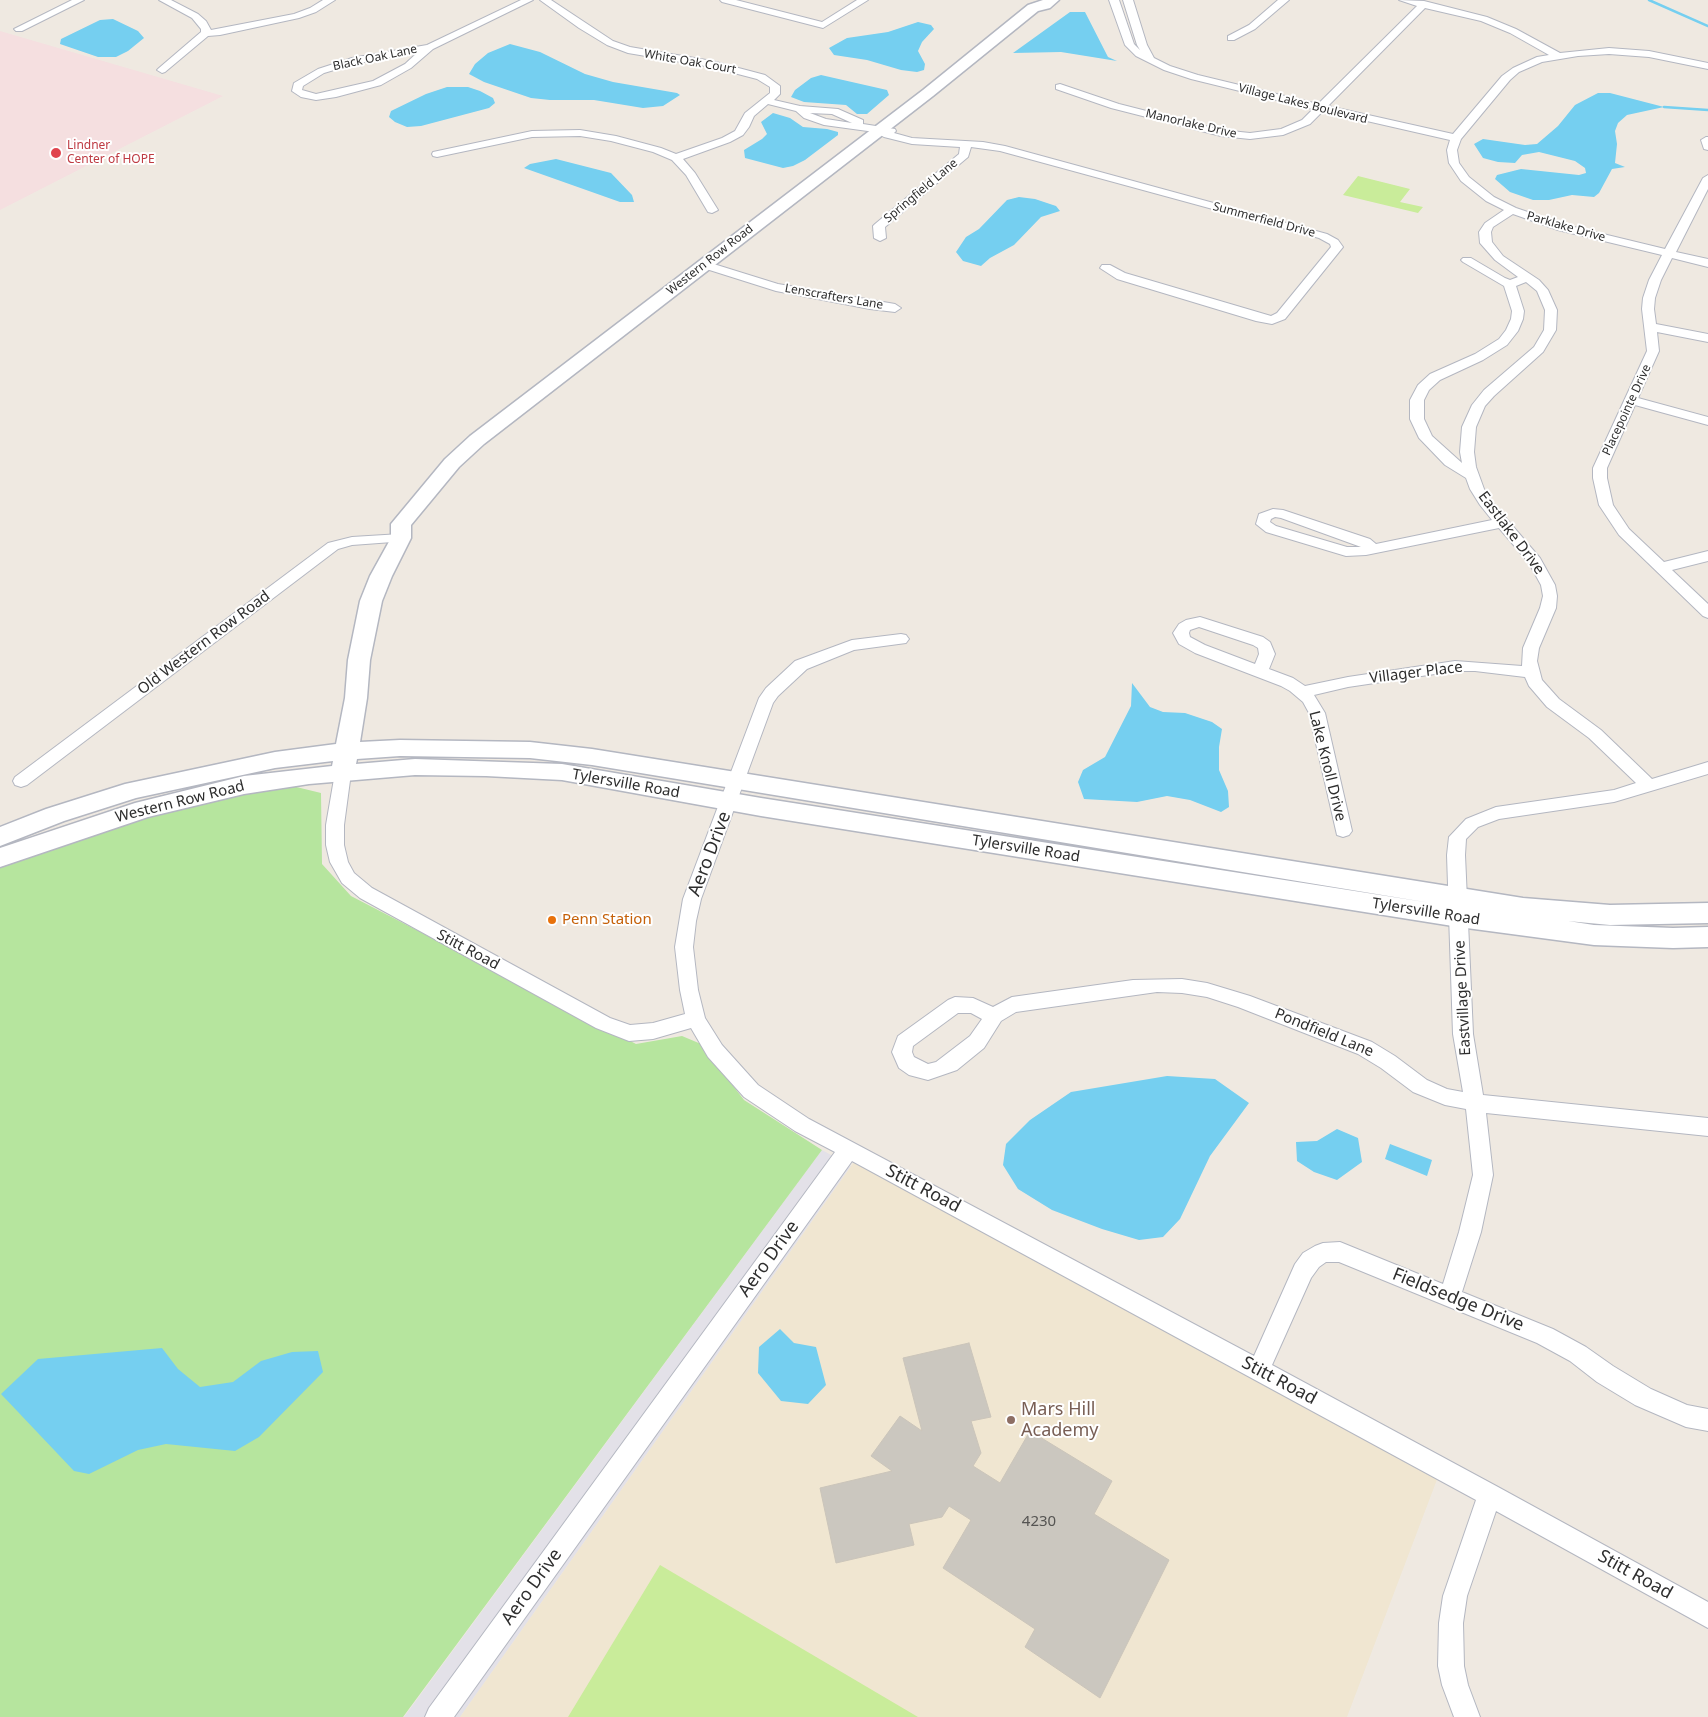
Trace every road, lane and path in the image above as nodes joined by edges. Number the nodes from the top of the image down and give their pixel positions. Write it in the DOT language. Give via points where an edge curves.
graph roads {
  1 [pos="79,0"];
  2 [pos="164,0"];
  3 [pos="330,0"];
  4 [pos="528,0"];
  5 [pos="545,0"];
  6 [pos="728,0"];
  7 [pos="863,0"];
  8 [pos="1114,0"];
  9 [pos="1128,0"];
  10 [pos="1284,0"];
  11 [pos="1404,0"];
  12 [pos="1048,2"];
  13 [pos="1424,4"];
  14 [pos="19,29"];
  15 [pos="205,33"];
  16 [pos="1231,38"];
  17 [pos="430,47"];
  18 [pos="1557,55"];
  19 [pos="1154,61"];
  20 [pos="1708,66"];
  21 [pos="162,70"];
  22 [pos="1060,87"];
  23 [pos="767,101"];
  24 [pos="1320,108"];
  25 [pos="882,131"];
  26 [pos="1456,138"];
  27 [pos="966,144"];
  28 [pos="437,154"];
  29 [pos="676,158"];
  30 [pos="1708,178"];
  31 [pos="712,210"];
  32 [pos="1512,210"];
  33 [pos="880,238"];
  34 [pos="1668,254"];
  35 [pos="1467,260"];
  36 [pos="1708,263"];
  37 [pos="714,265"];
  38 [pos="1106,268"];
  39 [pos="1526,277"];
  40 [pos="1510,284"];
  41 [pos="1651,327"];
  42 [pos="1708,338"];
  43 [pos="1632,400"];
  44 [pos="1708,421"];
  45 [pos="1471,474"];
  46 [pos="1500,523"];
  47 [pos="401,538"];
  48 [pos="1372,549"];
  49 [pos="1708,556"];
  50 [pos="1660,568"];
  51 [pos="1708,613"];
  52 [pos="901,639"];
  53 [pos="1260,671"];
  54 [pos="1531,672"];
  55 [pos="1302,692"];
  56 [pos="345,762"];
  57 [pos="1708,768"];
  58 [pos="21,781"];
  59 [pos="1649,786"];
  60 [pos="733,791"];
  61 [pos="1343,831"];
  62 [pos="0,837"];
  63 [pos="0,858"];
  64 [pos="1459,908"];
  65 [pos="1708,913"];
  66 [pos="1708,937"];
  67 [pos="994,1016"];
  68 [pos="696,1019"];
  69 [pos="1475,1103"];
  70 [pos="1708,1127"];
  71 [pos="848,1150"];
  72 [pos="1450,1297"];
  73 [pos="1259,1370"];
  74 [pos="1708,1420"];
  75 [pos="1490,1495"];
  76 [pos="1708,1616"];
  77 [pos="438,1717"];
  78 [pos="1467,1717"];
  1 -- 14 [label="street"];
  2 -- 15 [label="street" via="203,23"];
  3 -- 15 [label="street" via="296,16"];
  4 -- 17 [label="street, Black Oak Lane"];
  5 -- 23 [label="street, White Oak Court" via="610,43 628,50 712,64 766,79 776,89"];
  6 -- 7 [label="street" via="823,25"];
  8 -- 19 [label="street, Village Lakes Boulevard" via="1130,45"];
  9 -- 19 [label="street" via="1142,46"];
  10 -- 16 [label="street"];
  11 -- 13 [label="street"];
  12 -- 25 [label="main road, Western Row Road" via="1047,11"];
  13 -- 18 [label="street" via="1499,25"];
  13 -- 24 [label="street, Manorlake Drive"];
  15 -- 21 [label="street"];
  17 -- 17 [label="street, Black Oak Lane" via="352,61 321,71 298,85 297,91 316,97 377,82 408,66"];
  18 -- 20 [label="street" via="1629,52"];
  18 -- 26 [label="street" via="1527,64 1510,74"];
  19 -- 24 [label="street, Village Lakes Boulevard" via="1196,77"];
  22 -- 24 [label="street, Manorlake Drive" via="1115,106 1236,135 1271,134 1294,129"];
  23 -- 25 [label="street, Summerfield Drive" via="800,109 824,122"];
  23 -- 29 [label="street" via="749,115 744,127 735,135"];
  24 -- 26 [label="street, Village Lakes Boulevard"];
  25 -- 27 [label="street, Summerfield Drive" via="912,141"];
  25 -- 37 [label="main road, Western Row Road"];
  26 -- 32 [label="street, Parklake Drive" via="1453,160 1465,180 1490,199"];
  27 -- 33 [label="street, Springfield Lane" via="964,155 879,226"];
  27 -- 38 [label="street, Summerfield Drive" via="1001,148 1295,228 1323,236 1337,247 1280,316 1272,320"];
  28 -- 29 [label="street" via="518,136 560,133 612,138"];
  29 -- 31 [label="street" via="690,173"];
  30 -- 34 [label="street, Placepointe Drive"];
  32 -- 34 [label="street, Parklake Drive" via="1562,228"];
  32 -- 39 [label="street, Eastlake Drive" via="1490,225 1485,239 1494,254"];
  34 -- 36 [label="street, Parklake Drive"];
  34 -- 41 [label="street, Placepointe Drive" via="1649,298"];
  35 -- 40 [label="street"];
  37 -- 37 [label="street, Lenscrafters Lane" via="776,287 895,308 875,300"];
  37 -- 47 [label="main road, Western Row Road" via="495,443 471,465 420,525"];
  39 -- 40 [label="street"];
  39 -- 45 [label="street, Eastlake Drive" via="1547,298 1551,310 1550,330 1539,349 1489,393 1476,412 1467,442"];
  40 -- 45 [label="street" via="1518,311 1512,331 1494,348 1435,378 1423,388 1417,400 1417,419 1426,438 1450,462"];
  41 -- 42 [label="street"];
  41 -- 43 [label="street, Placepointe Drive" via="1653,351"];
  43 -- 44 [label="street"];
  43 -- 50 [label="street, Placepointe Drive" via="1600,468 1602,494 1615,521"];
  45 -- 46 [label="street, Eastlake Drive"];
  46 -- 48 [label="street"];
  46 -- 54 [label="street, Eastlake Drive" via="1536,561 1548,585 1548,608 1531,648"];
  47 -- 56 [label="main road, Western Row Road" via="381,576 370,607"];
  47 -- 58 [label="street, Old Western Row Road" via="352,541 333,546"];
  48 -- 48 [label="street" via="1336,550 1271,529 1263,524 1264,517 1273,513 1283,514 1365,542"];
  49 -- 50 [label="street"];
  50 -- 51 [label="street, Placepointe Drive"];
  52 -- 60 [label="street, Aero Drive" via="873,643 807,675 786,679 765,702"];
  53 -- 53 [label="street, Lake Knoll Drive" via="1184,640 1181,633 1184,627 1200,622 1258,641 1265,646 1267,654"];
  53 -- 55 [label="street, Lake Knoll Drive"];
  54 -- 55 [label="street, Villager Place" via="1455,666"];
  54 -- 59 [label="street" via="1553,703 1596,734"];
  55 -- 61 [label="street, Lake Knoll Drive" via="1317,713"];
  56 -- 60 [label="main road, Tylersville Road" via="562,772"];
  56 -- 62 [label="main road, Western Row Road" via="276,760 134,790 55,815"];
  56 -- 63 [label="main road, Western Row Road" via="144,809"];
  56 -- 68 [label="street, Stitt Road" via="335,845 339,862 348,878 366,893 620,1030 629,1033 653,1031"];
  57 -- 59 [label="street, Eastvillage Drive"];
  59 -- 64 [label="street, Eastvillage Drive" via="1614,796 1496,813 1472,823 1462,831 1457,842"];
  60 -- 64 [label="main road, Tylersville Road"];
  60 -- 68 [label="street, Aero Drive" via="692,899 687,921 684,947"];
  64 -- 65 [label="main road, Tylersville Road" via="1523,908 1640,916"];
  64 -- 66 [label="main road, Tylersville Road" via="1594,935"];
  64 -- 69 [label="street, Eastvillage Drive" via="1464,1043"];
  67 -- 69 [label="street, Pondfield Lane" via="1002,1009 1024,1002 1134,988 1174,986 1207,990 1365,1048 1432,1092"];
  68 -- 71 [label="street, Aero Drive" via="715,1051 751,1091"];
  69 -- 70 [label="street, Pondfield Lane"];
  69 -- 72 [label="street, Eastvillage Drive" via="1483,1175"];
  71 -- 73 [label="street, Stitt Road"];
  71 -- 77 [label="street, Aero Drive"];
  72 -- 73 [label="street, Fieldsedge Drive" via="1355,1257 1340,1252 1324,1253 1311,1260 1303,1271"];
  72 -- 74 [label="street, Fieldsedge Drive" via="1546,1336 1643,1397 1686,1416"];
  73 -- 75 [label="street, Stitt Road"];
  75 -- 76 [label="street, Stitt Road"];
  75 -- 78 [label="street" via="1455,1596 1451,1623 1450,1647 1455,1685"];
}
